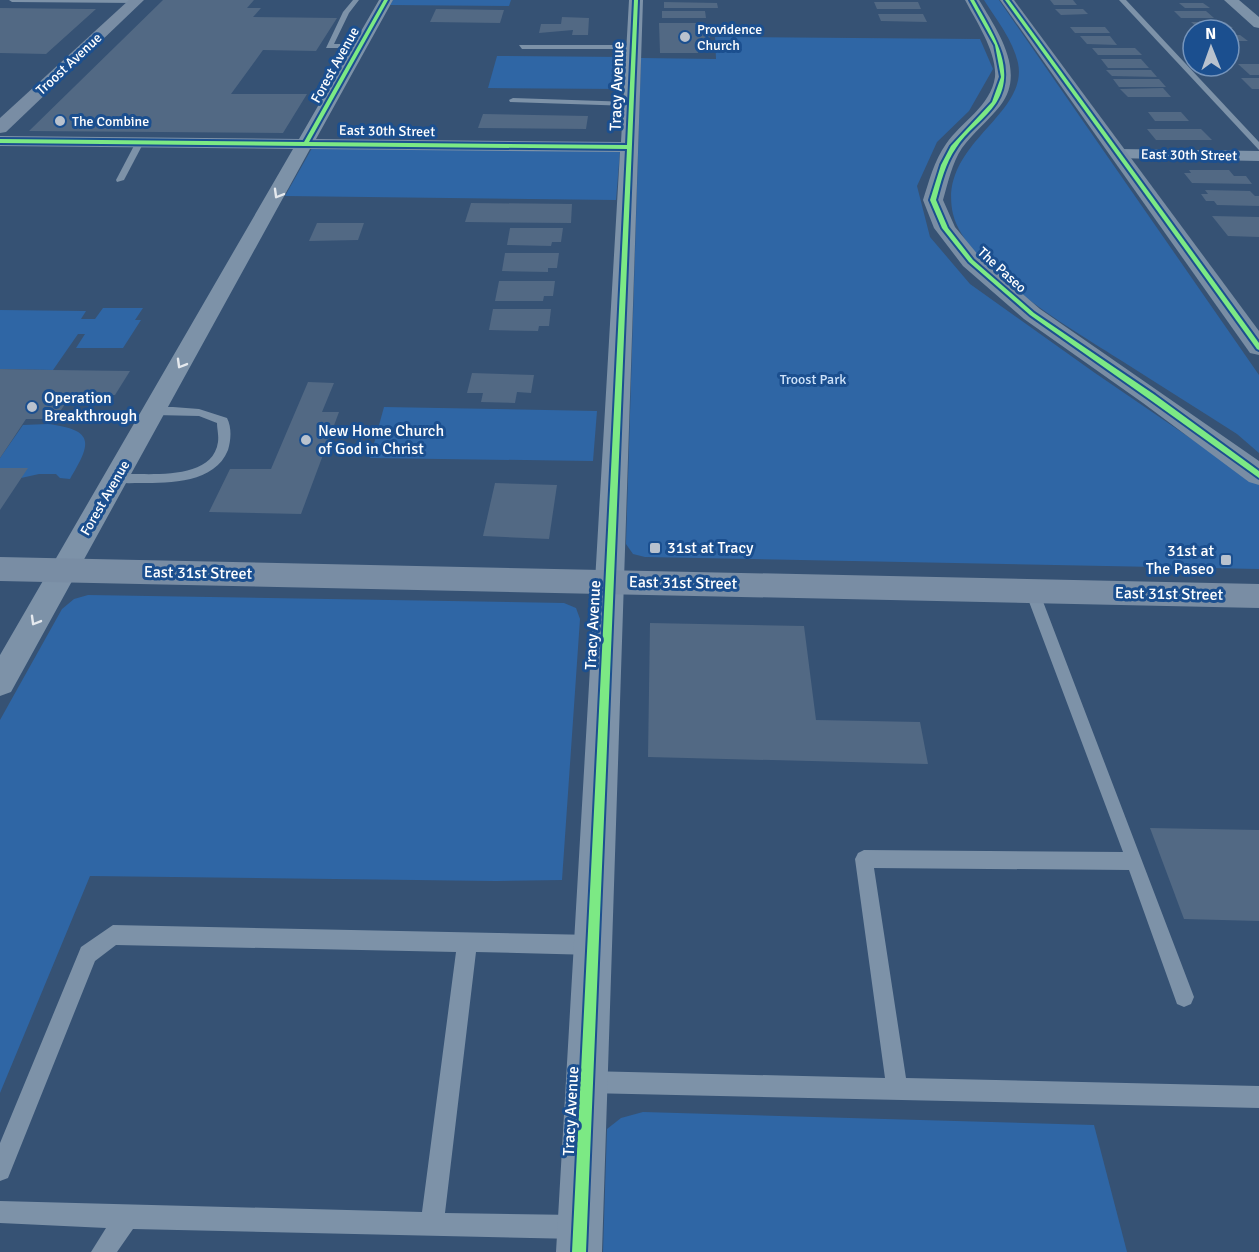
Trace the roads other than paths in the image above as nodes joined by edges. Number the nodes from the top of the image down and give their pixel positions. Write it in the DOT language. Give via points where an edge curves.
graph roads {
  1 [pos="12,0"];
  2 [pos="356,0"];
  3 [pos="386,0"];
  4 [pos="636,0"];
  5 [pos="972,0"];
  6 [pos="1007,0"];
  7 [pos="1122,0"];
  8 [pos="1231,0"];
  9 [pos="137,1"];
  10 [pos="1259,24"];
  11 [pos="361,46"];
  12 [pos="522,46"];
  13 [pos="634,47"];
  14 [pos="513,100"];
  15 [pos="631,104"];
  16 [pos="0,128"];
  17 [pos="0,141"];
  18 [pos="140,142"];
  19 [pos="306,144"];
  20 [pos="630,147"];
  21 [pos="1259,147"];
  22 [pos="1119,154"];
  23 [pos="1259,156"];
  24 [pos="120,180"];
  25 [pos="1259,348"];
  26 [pos="155,411"];
  27 [pos="1259,475"];
  28 [pos="117,478"];
  29 [pos="0,569"];
  30 [pos="64,570"];
  31 [pos="610,582"];
  32 [pos="1032,591"];
  33 [pos="1259,596"];
  34 [pos="0,683"];
  35 [pos="1135,861"];
  36 [pos="467,943"];
  37 [pos="594,945"];
  38 [pos="1184,997"];
  39 [pos="587,1082"];
  40 [pos="897,1089"];
  41 [pos="1259,1097"];
  42 [pos="0,1170"];
  43 [pos="0,1212"];
  44 [pos="127,1217"];
  45 [pos="432,1224"];
  46 [pos="580,1240"];
  47 [pos="103,1252"];
  1 -- 9 [label="lane"];
  2 -- 11 [label="lane" via="329,46"];
  3 -- 11 [label="street, Forest Avenue"];
  4 -- 13 [label="street, Tracy Avenue"];
  5 -- 27 [label="main road, The Paseo" via="997,45 1003,77 994,102 954,146 944,165 933,200 945,228 970,261 1032,315"];
  6 -- 22 [label="main road"];
  7 -- 21 [label="lane"];
  8 -- 10 [label="street"];
  9 -- 16 [label="main road, Troost Avenue"];
  11 -- 19 [label="street, Forest Avenue"];
  12 -- 13 [label="lane"];
  13 -- 15 [label="street, Tracy Avenue"];
  14 -- 15 [label="lane"];
  15 -- 20 [label="street, Tracy Avenue"];
  17 -- 18 [label="street, East 30th Street"];
  18 -- 19 [label="street, East 30th Street"];
  18 -- 24 [label="lane"];
  19 -- 20 [label="street, East 30th Street"];
  19 -- 26 [label="street, Forest Avenue, one-way"];
  20 -- 31 [label="street, Tracy Avenue"];
  22 -- 23 [label="street, East 30th Street"];
  22 -- 25 [label="main road"];
  26 -- 28 [label="street, Forest Avenue"];
  26 -- 28 [label="lane" via="196,411 223,421 224,444 216,459 208,468 187,476"];
  28 -- 30 [label="street, Forest Avenue"];
  29 -- 30 [label="main road, East 31st Street"];
  30 -- 31 [label="main road, East 31st Street"];
  30 -- 34 [label="street, Forest Avenue, one-way"];
  31 -- 32 [label="main road, East 31st Street"];
  31 -- 37 [label="street, Tracy Avenue"];
  32 -- 33 [label="main road, East 31st Street"];
  32 -- 35 [label="lane"];
  35 -- 38 [label="lane"];
  35 -- 40 [label="lane" via="864,859"];
  36 -- 37 [label="lane"];
  36 -- 42 [label="lane" via="113,935 88,954"];
  36 -- 45 [label="lane"];
  37 -- 39 [label="street, Tracy Avenue"];
  39 -- 40 [label="lane"];
  39 -- 46 [label="street, Tracy Avenue"];
  40 -- 41 [label="lane"];
  43 -- 44 [label="lane"];
  44 -- 45 [label="lane"];
  44 -- 47 [label="lane"];
  45 -- 46 [label="lane"];
}
